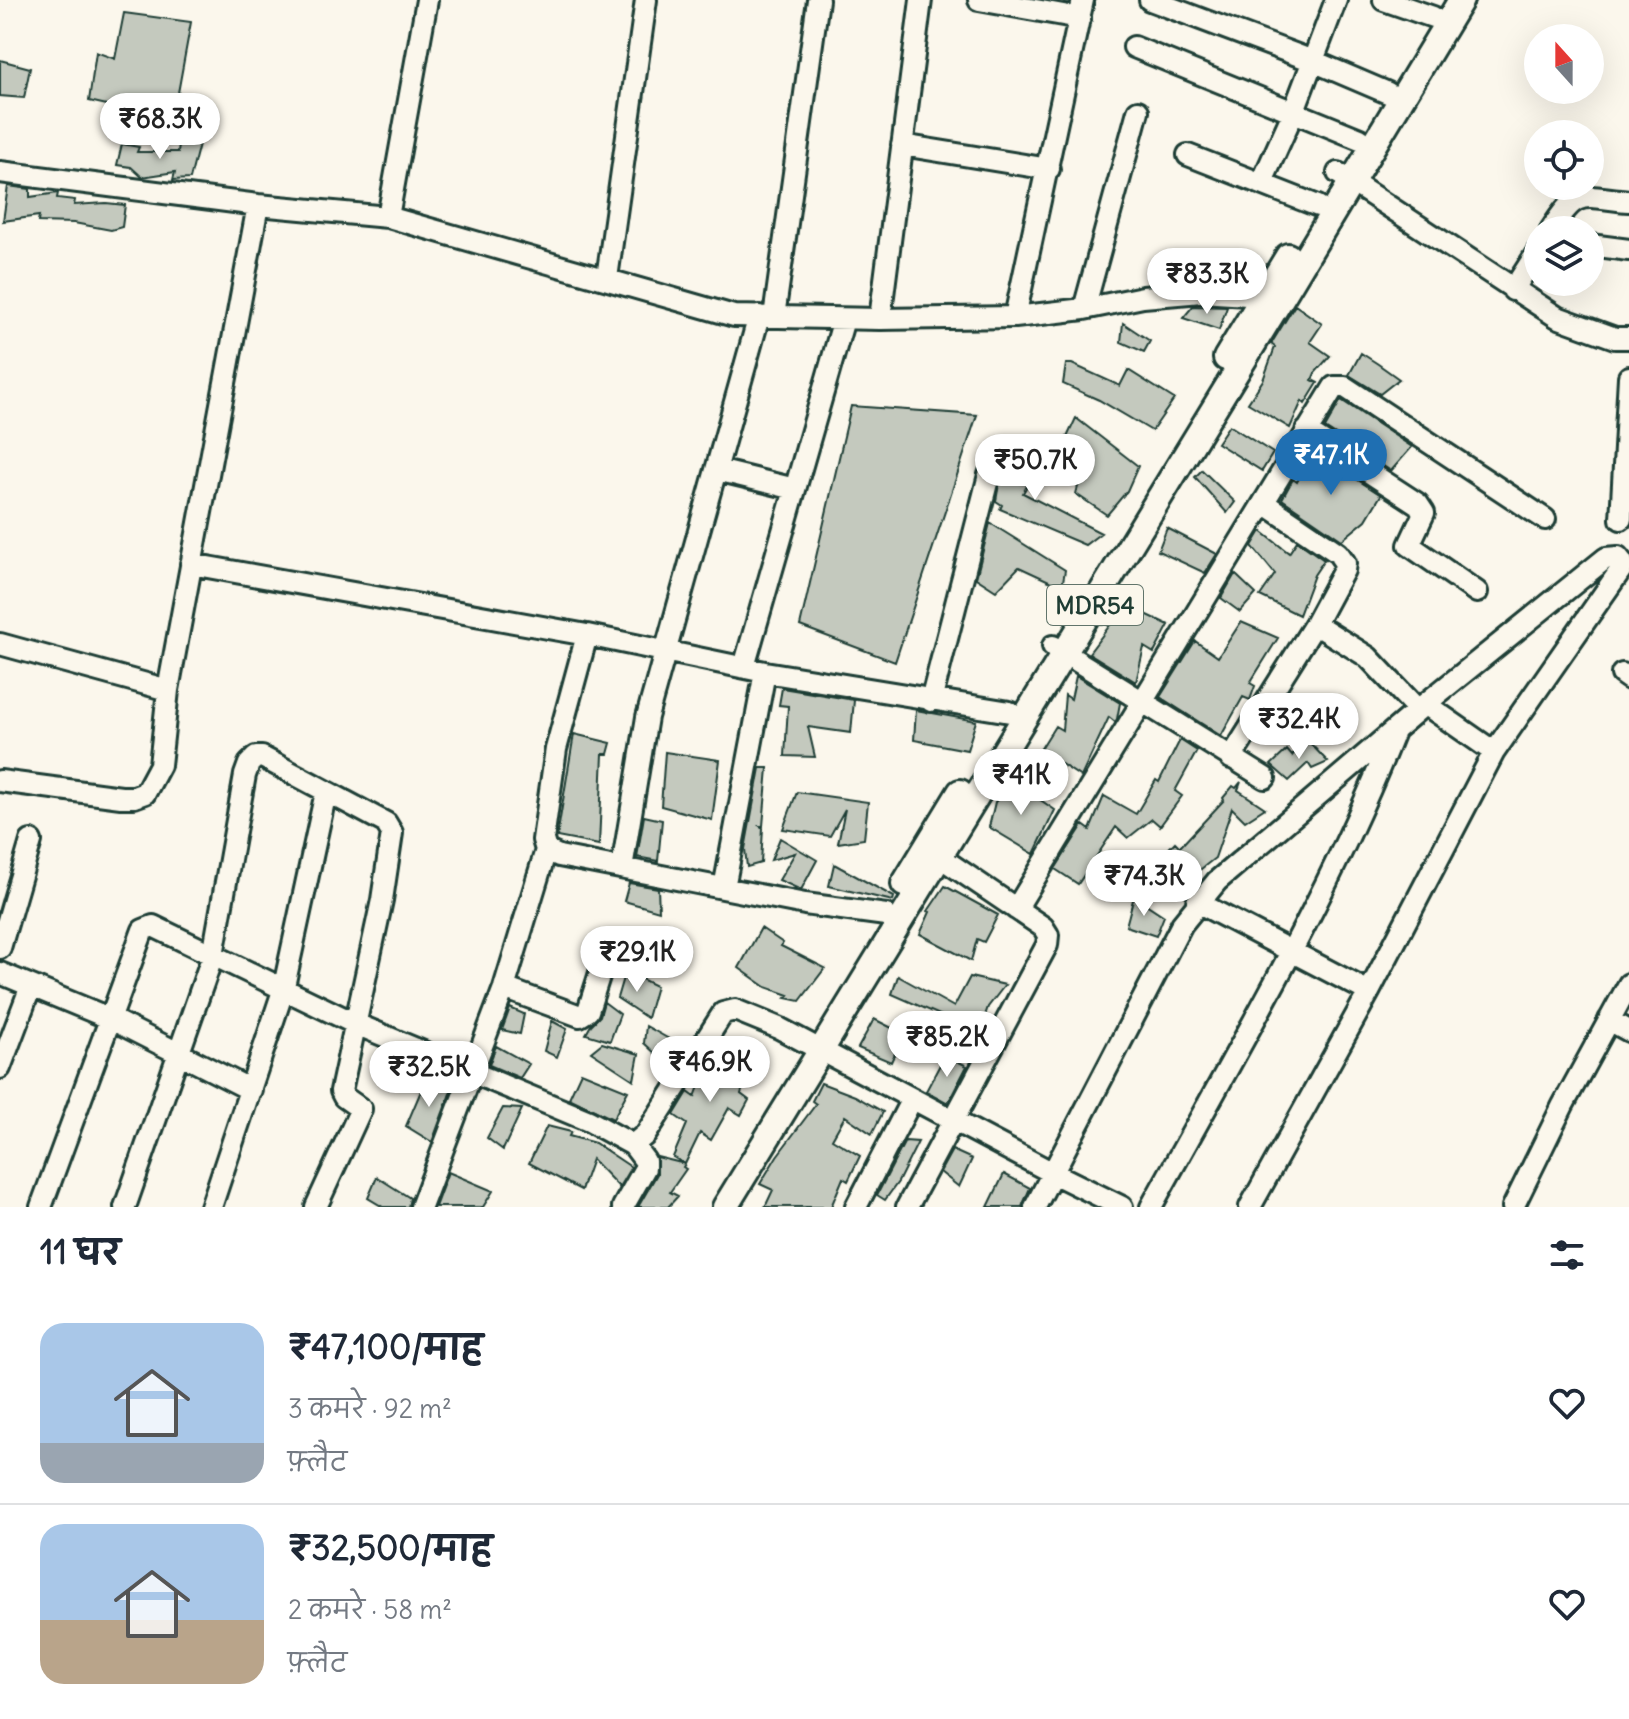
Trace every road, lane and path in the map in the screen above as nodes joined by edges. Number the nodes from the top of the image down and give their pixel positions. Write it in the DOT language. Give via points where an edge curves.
graph roads {
  1 [pos="427,0"];
  2 [pos="646,0"];
  3 [pos="818,0"];
  4 [pos="921,0"];
  5 [pos="979,0"];
  6 [pos="1150,0"];
  7 [pos="1336,0"];
  8 [pos="1384,0"];
  9 [pos="1461,0"];
  10 [pos="1438,8"];
  11 [pos="1081,9"];
  12 [pos="1134,47"];
  13 [pos="1313,61"];
  14 [pos="1388,93"];
  15 [pos="1138,111"];
  16 [pos="1293,113"];
  17 [pos="1360,139"];
  18 [pos="902,145"];
  19 [pos="1188,155"];
  20 [pos="1049,169"];
  21 [pos="0,172"];
  22 [pos="1344,178"];
  23 [pos="1262,182"];
  24 [pos="1629,201"];
  25 [pos="258,205"];
  26 [pos="1318,206"];
  27 [pos="1560,216"];
  28 [pos="388,217"];
  29 [pos="1604,247"];
  30 [pos="1629,250"];
  31 [pos="1524,273"];
  32 [pos="607,278"];
  33 [pos="1513,290"];
  34 [pos="1271,300"];
  35 [pos="1084,309"];
  36 [pos="766,316"];
  37 [pos="1015,317"];
  38 [pos="844,319"];
  39 [pos="880,319"];
  40 [pos="1629,338"];
  41 [pos="1629,377"];
  42 [pos="1306,431"];
  43 [pos="1627,444"];
  44 [pos="717,470"];
  45 [pos="989,475"];
  46 [pos="795,489"];
  47 [pos="1264,503"];
  48 [pos="1545,519"];
  49 [pos="1621,519"];
  50 [pos="191,564"];
  51 [pos="1477,592"];
  52 [pos="1315,624"];
  53 [pos="587,635"];
  54 [pos="0,644"];
  55 [pos="1059,650"];
  56 [pos="667,653"];
  57 [pos="744,667"];
  58 [pos="765,672"];
  59 [pos="168,690"];
  60 [pos="931,701"];
  61 [pos="1142,701"];
  62 [pos="1421,707"];
  63 [pos="1010,712"];
  64 [pos="1395,730"];
  65 [pos="1494,752"];
  66 [pos="1231,758"];
  67 [pos="1265,778"];
  68 [pos="0,781"];
  69 [pos="326,792"];
  70 [pos="31,841"];
  71 [pos="546,850"];
  72 [pos="940,857"];
  73 [pos="622,868"];
  74 [pos="724,888"];
  75 [pos="1197,902"];
  76 [pos="1016,909"];
  77 [pos="886,915"];
  78 [pos="0,948"];
  79 [pos="1292,950"];
  80 [pos="606,954"];
  81 [pos="213,955"];
  82 [pos="0,973"];
  83 [pos="1629,984"];
  84 [pos="31,986"];
  85 [pos="504,988"];
  86 [pos="283,991"];
  87 [pos="1369,992"];
  88 [pos="111,1019"];
  89 [pos="1609,1020"];
  90 [pos="356,1024"];
  91 [pos="1629,1031"];
  92 [pos="814,1047"];
  93 [pos="180,1053"];
  94 [pos="0,1068"];
  95 [pos="472,1073"];
  96 [pos="251,1090"];
  97 [pos="912,1099"];
  98 [pos="952,1120"];
  99 [pos="633,1145"];
  100 [pos="1053,1173"];
  101 [pos="41,1207"];
  102 [pos="125,1207"];
  103 [pos="211,1207"];
  104 [pos="316,1207"];
  105 [pos="421,1207"];
  106 [pos="623,1207"];
  107 [pos="708,1207"];
  108 [pos="725,1207"];
  109 [pos="856,1207"];
  110 [pos="907,1207"];
  111 [pos="1035,1207"];
  112 [pos="1122,1207"];
  113 [pos="1151,1207"];
  114 [pos="1250,1207"];
  115 [pos="1513,1207"];
  1 -- 28 [label="street"];
  2 -- 32 [label="street"];
  3 -- 36 [label="street"];
  4 -- 18 [label="street"];
  5 -- 11 [label="street"];
  6 -- 13 [label="street"];
  7 -- 13 [label="street"];
  8 -- 10 [label="street"];
  9 -- 22 [label="main road, MDR54"];
  10 -- 14 [label="main road, MDR54"];
  11 -- 20 [label="street"];
  12 -- 16 [label="street"];
  13 -- 14 [label="street"];
  13 -- 16 [label="street"];
  14 -- 17 [label="main road, MDR54"];
  15 -- 35 [label="street"];
  16 -- 17 [label="street"];
  16 -- 23 [label="street"];
  17 -- 22 [label="main road, MDR54"];
  18 -- 20 [label="street"];
  18 -- 39 [label="street"];
  19 -- 23 [label="street"];
  20 -- 37 [label="street"];
  21 -- 25 [label="street"];
  22 -- 26 [label="main road, MDR54"];
  22 -- 33 [label="street"];
  22 -- 34 [label="main road, MDR54"];
  23 -- 26 [label="street"];
  24 -- 27 [label="street" via="1580,197"];
  25 -- 28 [label="street"];
  25 -- 50 [label="street"];
  26 -- 34 [label="main road, MDR54"];
  28 -- 32 [label="street"];
  29 -- 30 [label="street"];
  31 -- 33 [label="street"];
  32 -- 36 [label="street" via="734,316"];
  33 -- 40 [label="street" via="1557,317"];
  34 -- 35 [label="street" via="1201,292"];
  34 -- 55 [label="main road, MDR54"];
  35 -- 37 [label="street"];
  36 -- 38 [label="street"];
  36 -- 44 [label="street"];
  37 -- 39 [label="street"];
  38 -- 39 [label="street"];
  38 -- 46 [label="street"];
  41 -- 43 [label="street"];
  42 -- 47 [label="street"];
  42 -- 48 [label="street" via="1330,390 1345,387"];
  42 -- 51 [label="street" via="1418,504 1424,513 1409,545"];
  43 -- 49 [label="street"];
  44 -- 46 [label="street"];
  44 -- 56 [label="street"];
  45 -- 60 [label="street"];
  46 -- 57 [label="street"];
  47 -- 52 [label="street" via="1345,563"];
  47 -- 61 [label="street"];
  50 -- 53 [label="street"];
  50 -- 59 [label="street"];
  52 -- 62 [label="street" via="1368,657"];
  52 -- 66 [label="street"];
  53 -- 56 [label="street"];
  53 -- 71 [label="street" via="556,749"];
  54 -- 59 [label="street"];
  55 -- 61 [label="street"];
  55 -- 63 [label="main road, MDR54"];
  55 -- 72 [label="main road, MDR54"];
  56 -- 57 [label="street"];
  56 -- 73 [label="street" via="640,748"];
  57 -- 58 [label="street"];
  58 -- 60 [label="street"];
  58 -- 74 [label="street"];
  59 -- 68 [label="street" via="160,765 145,793 121,797"];
  60 -- 63 [label="street"];
  61 -- 66 [label="street"];
  61 -- 76 [label="street"];
  62 -- 64 [label="street"];
  62 -- 65 [label="street"];
  62 -- 65 [label="street" via="1606,558 1618,557 1622,568"];
  63 -- 77 [label="main road, MDR54"];
  64 -- 75 [label="street"];
  64 -- 79 [label="street"];
  65 -- 87 [label="street"];
  66 -- 67 [label="street"];
  69 -- 81 [label="street" via="262,757 249,764"];
  69 -- 86 [label="street"];
  69 -- 90 [label="street" via="386,823 392,833"];
  70 -- 78 [label="street"];
  71 -- 73 [label="street"];
  71 -- 85 [label="street"];
  72 -- 76 [label="street"];
  72 -- 92 [label="main road, MDR54"];
  73 -- 74 [label="street"];
  74 -- 77 [label="street"];
  75 -- 79 [label="street"];
  75 -- 100 [label="street" via="1168,948"];
  76 -- 98 [label="street" via="1043,927 1047,945"];
  77 -- 92 [label="main road, MDR54"];
  79 -- 87 [label="street"];
  79 -- 113 [label="street"];
  80 -- 85 [label="street" via="584,1015"];
  81 -- 86 [label="street"];
  81 -- 88 [label="street" via="147,926"];
  81 -- 93 [label="street"];
  82 -- 84 [label="street"];
  83 -- 89 [label="street"];
  84 -- 88 [label="street"];
  84 -- 94 [label="street"];
  85 -- 95 [label="street"];
  86 -- 90 [label="street"];
  86 -- 96 [label="street"];
  87 -- 114 [label="street"];
  88 -- 93 [label="street"];
  88 -- 101 [label="street"];
  89 -- 91 [label="street"];
  89 -- 115 [label="street"];
  90 -- 95 [label="street"];
  90 -- 104 [label="street" via="341,1091 361,1109"];
  92 -- 97 [label="street"];
  92 -- 99 [label="street" via="749,1014 728,1010 646,1134"];
  92 -- 107 [label="main road, MDR54"];
  92 -- 108 [label="main road, MDR54"];
  93 -- 96 [label="street"];
  93 -- 102 [label="street"];
  95 -- 99 [label="street"];
  95 -- 105 [label="street"];
  96 -- 103 [label="street"];
  97 -- 98 [label="street"];
  97 -- 109 [label="street"];
  98 -- 100 [label="street"];
  98 -- 110 [label="street"];
  99 -- 106 [label="street" via="645,1168"];
  100 -- 111 [label="street"];
  100 -- 112 [label="street"];
}
